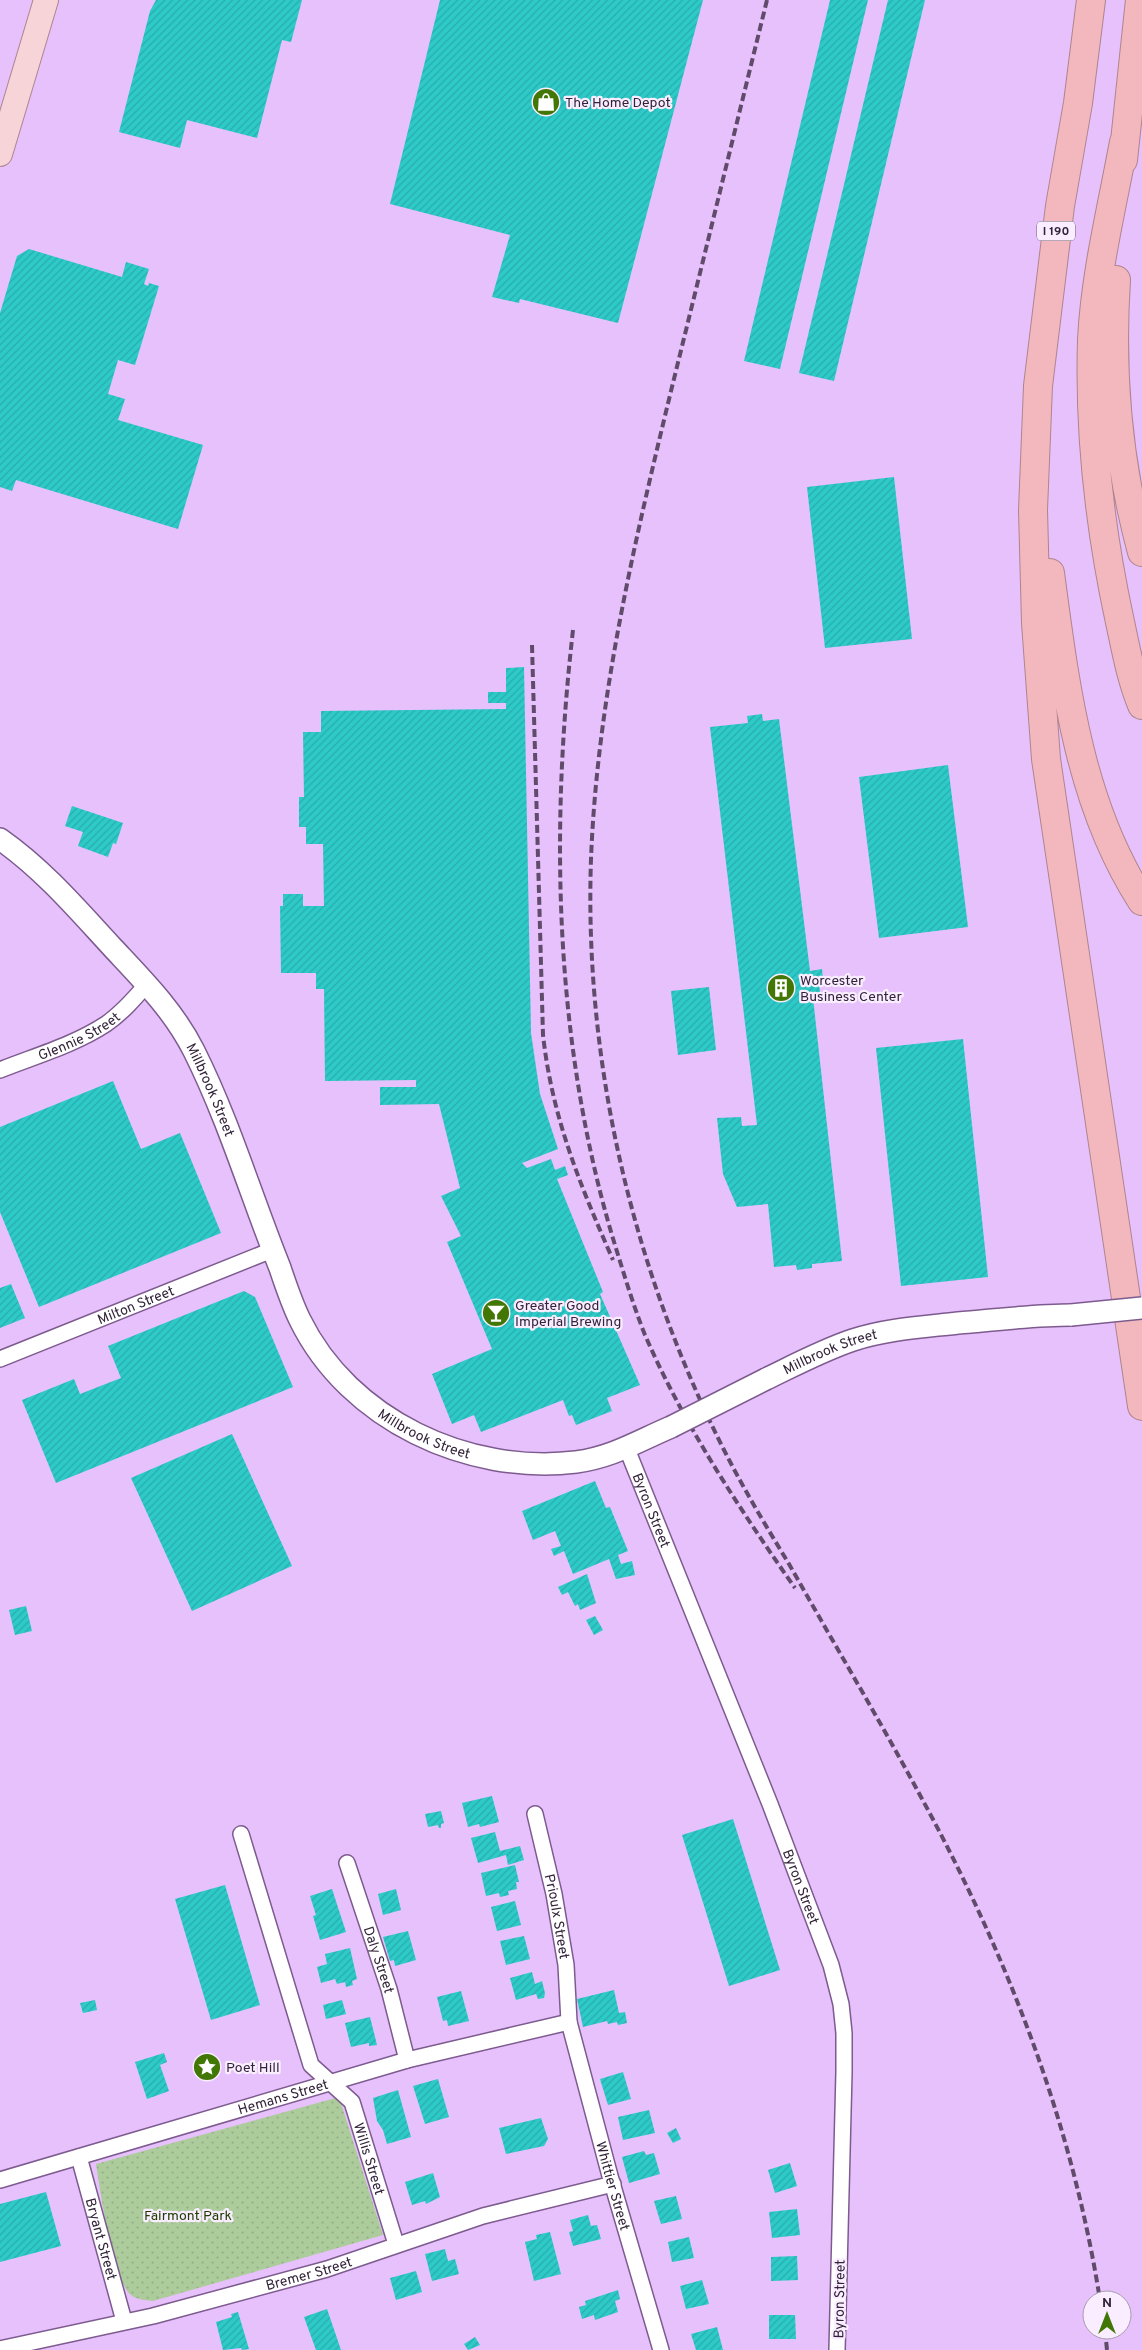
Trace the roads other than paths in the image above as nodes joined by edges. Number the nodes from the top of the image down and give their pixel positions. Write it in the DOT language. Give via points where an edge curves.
graph roads {
  1 [pos="46,0"];
  2 [pos="1091,0"];
  3 [pos="1140,0"];
  4 [pos="1124,142"];
  5 [pos="0,154"];
  6 [pos="1034,463"];
  7 [pos="1142,552"];
  8 [pos="1142,706"];
  9 [pos="0,839"];
  10 [pos="1142,902"];
  11 [pos="147,984"];
  12 [pos="0,1070"];
  13 [pos="272,1250"];
  14 [pos="1142,1308"];
  15 [pos="0,1359"];
  16 [pos="1142,1406"];
  17 [pos="627,1450"];
  18 [pos="535,1814"];
  19 [pos="241,1834"];
  20 [pos="347,1863"];
  21 [pos="569,2022"];
  22 [pos="407,2060"];
  23 [pos="332,2082"];
  24 [pos="79,2157"];
  25 [pos="0,2180"];
  26 [pos="612,2184"];
  27 [pos="396,2244"];
  28 [pos="124,2322"];
  29 [pos="0,2349"];
  30 [pos="661,2350"];
  31 [pos="838,2350"];
  1 -- 5 [label="main road"];
  2 -- 6 [label="highway, I 190" via="1048,289"];
  3 -- 4 [label="highway"];
  4 -- 7 [label="highway" via="1114,310 1116,388 1122,452"];
  4 -- 8 [label="highway" via="1098,288 1092,339 1092,406 1098,490 1113,592 1126,654"];
  6 -- 10 [label="highway" via="1062,660 1080,752 1109,836"];
  6 -- 16 [label="highway" via="1036,623 1046,759"];
  9 -- 11 [label="main road, Millbrook Street" via="55,884"];
  11 -- 12 [label="street, Glennie Street" via="107,1024"];
  11 -- 13 [label="main road, Millbrook Street" via="184,1032 194,1051"];
  13 -- 15 [label="street, Milton Street"];
  13 -- 17 [label="main road, Millbrook Street" via="300,1320 322,1357 354,1392 397,1423 467,1454 513,1464 577,1462"];
  14 -- 17 [label="main road, Millbrook Street, bridge" via="913,1328 853,1340 806,1358"];
  17 -- 31 [label="street, Byron Street" via="773,1813 831,1965 841,2004 844,2062"];
  18 -- 21 [label="street, Prioulx Street" via="556,1903 566,1965"];
  19 -- 23 [label="street, Willis Street" via="311,2065"];
  20 -- 22 [label="street, Daly Street" via="388,1989"];
  21 -- 22 [label="street, Hemans Street"];
  21 -- 26 [label="street, Whittier Street"];
  22 -- 23 [label="street, Hemans Street"];
  23 -- 24 [label="street, Hemans Street"];
  23 -- 27 [label="street, Willis Street" via="352,2102"];
  24 -- 25 [label="street, Hemans Street"];
  24 -- 28 [label="street, Bryant Street"];
  26 -- 27 [label="street, Bremer Street" via="483,2216"];
  26 -- 30 [label="street, Whittier Street"];
  27 -- 28 [label="street, Bremer Street" via="327,2269"];
  28 -- 29 [label="street, Bremer Street"];
}
